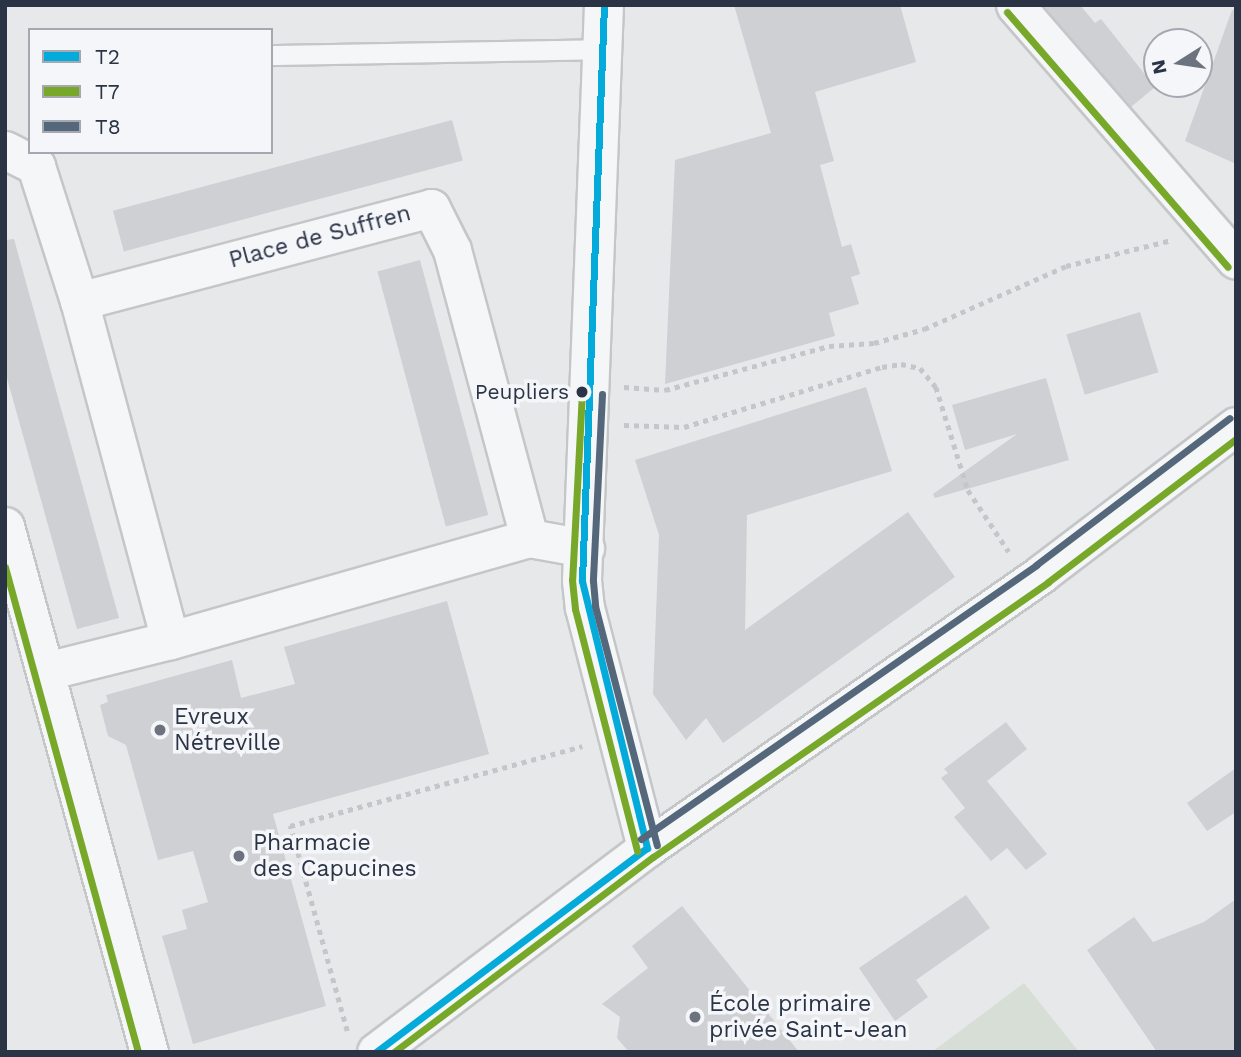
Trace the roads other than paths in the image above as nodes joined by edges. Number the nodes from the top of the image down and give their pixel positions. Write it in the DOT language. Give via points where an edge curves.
graph roads {
  1 [pos="604,5"];
  2 [pos="1015,5"];
  3 [pos="603,50"];
  4 [pos="273,55"];
  5 [pos="5,150"];
  6 [pos="1236,260"];
  7 [pos="79,301"];
  8 [pos="1236,426"];
  9 [pos="5,526"];
  10 [pos="529,538"];
  11 [pos="585,548"];
  12 [pos="15,597"];
  13 [pos="170,640"];
  14 [pos="46,671"];
  15 [pos="647,848"];
  16 [pos="362,1045"];
  17 [pos="149,1052"];
  1 -- 3 [label="street"];
  2 -- 6 [label="street"];
  3 -- 4 [label="lane"];
  3 -- 11 [label="street"];
  5 -- 7 [label="street" via="36,166"];
  7 -- 10 [label="street, Place de Suffren" via="431,208 452,250"];
  7 -- 13 [label="street"];
  8 -- 15 [label="street" via="1031,581"];
  9 -- 12 [label="street"];
  10 -- 11 [label="street"];
  10 -- 13 [label="street"];
  11 -- 15 [label="street" via="585,608"];
  12 -- 14 [label="street"];
  13 -- 14 [label="street"];
  14 -- 17 [label="street"];
  15 -- 16 [label="street"];
}
